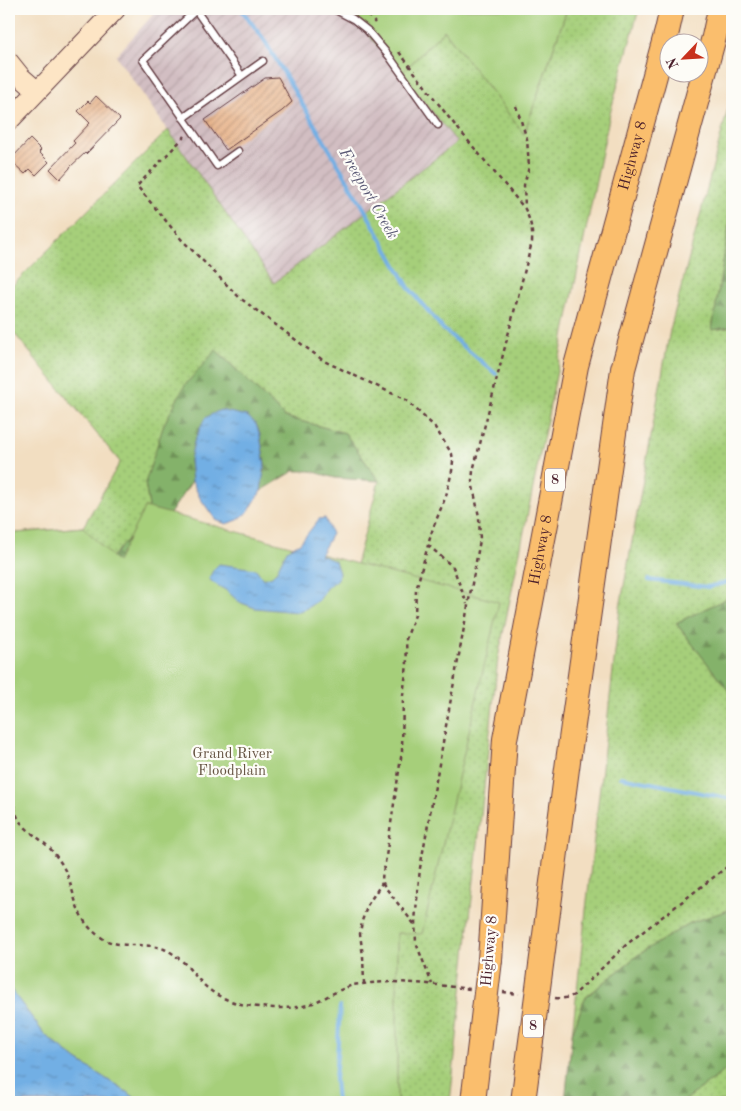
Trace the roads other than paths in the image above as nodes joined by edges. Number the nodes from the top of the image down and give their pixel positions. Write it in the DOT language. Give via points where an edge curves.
graph roads {
  1 [pos="116,9"];
  2 [pos="196,9"];
  3 [pos="334,9"];
  4 [pos="672,9"];
  5 [pos="720,9"];
  6 [pos="263,61"];
  7 [pos="9,62"];
  8 [pos="242,76"];
  9 [pos="37,91"];
  10 [pos="183,118"];
  11 [pos="9,121"];
  12 [pos="438,124"];
  13 [pos="238,151"];
  14 [pos="473,1102"];
  15 [pos="523,1102"];
  1 -- 9 [label="main road"];
  2 -- 8 [label="lane"];
  2 -- 10 [label="lane" via="143,60"];
  3 -- 12 [label="lane" via="367,30"];
  4 -- 14 [label="highway, Highway 8 / 8, bridge" via="576,366 505,739 490,960"];
  5 -- 15 [label="highway, 8, bridge" via="623,369"];
  6 -- 8 [label="lane"];
  7 -- 9 [label="main road"];
  8 -- 10 [label="lane"];
  9 -- 11 [label="main road"];
  10 -- 13 [label="lane" via="217,166"];
}
